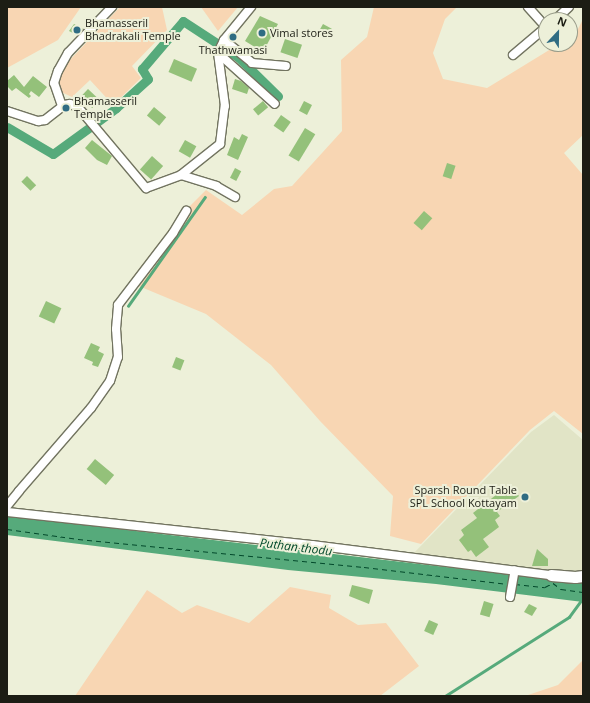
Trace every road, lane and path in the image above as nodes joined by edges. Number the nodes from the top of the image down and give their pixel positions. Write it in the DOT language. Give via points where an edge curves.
graph roads {
  1 [pos="112,7"];
  2 [pos="251,7"];
  3 [pos="528,7"];
  4 [pos="538,18"];
  5 [pos="538,34"];
  6 [pos="221,46"];
  7 [pos="514,56"];
  8 [pos="286,66"];
  9 [pos="274,104"];
  10 [pos="62,106"];
  11 [pos="7,111"];
  12 [pos="181,175"];
  13 [pos="235,197"];
  14 [pos="186,210"];
  15 [pos="7,506"];
  16 [pos="7,512"];
  17 [pos="515,570"];
  18 [pos="551,575"];
  19 [pos="583,576"];
  20 [pos="510,597"];
  1 -- 10 [label="street" via="68,53 58,71 54,83"];
  2 -- 6 [label="street"];
  3 -- 4 [label="street"];
  5 -- 7 [label="street"];
  6 -- 8 [label="street" via="252,63"];
  6 -- 9 [label="street"];
  6 -- 12 [label="street" via="225,106 220,144"];
  10 -- 11 [label="street" via="45,120 38,122"];
  10 -- 12 [label="street" via="70,104 78,107 146,188"];
  12 -- 13 [label="street" via="216,186"];
  14 -- 15 [label="street" via="173,233 118,305 118,357 110,381 91,408"];
  16 -- 17 [label="street"];
  17 -- 18 [label="street"];
  17 -- 20 [label="street"];
  18 -- 19 [label="main road"];
}
